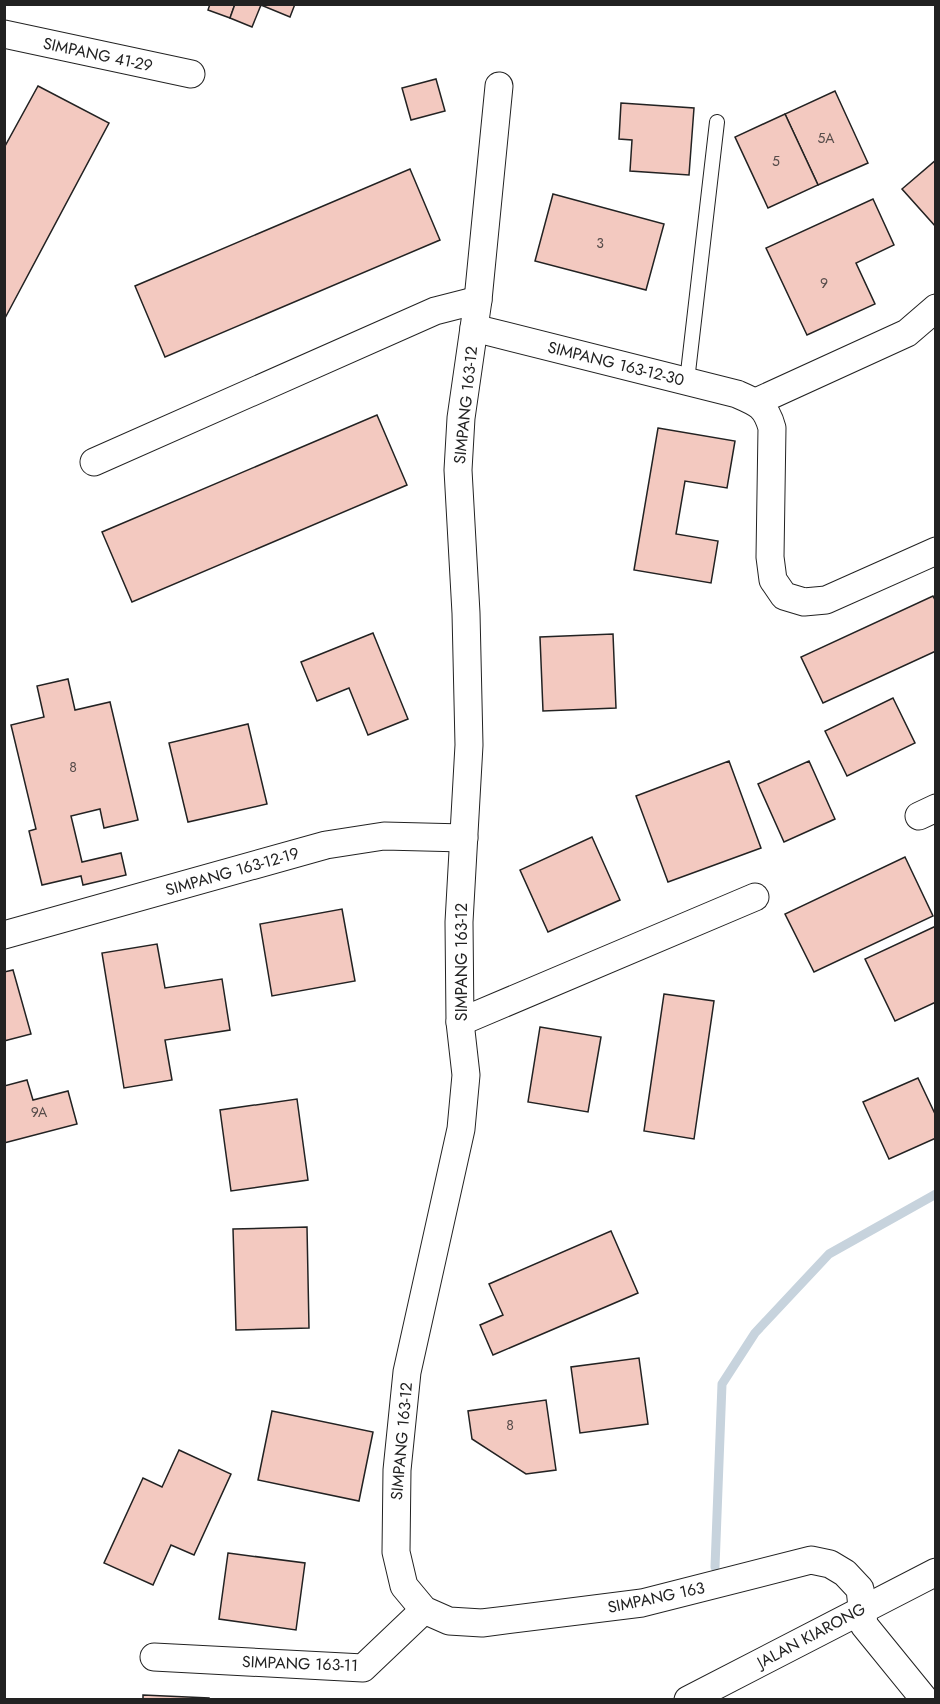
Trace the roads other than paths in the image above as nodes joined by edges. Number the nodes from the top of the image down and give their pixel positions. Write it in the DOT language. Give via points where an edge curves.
graph roads {
  1 [pos="4,34"];
  2 [pos="191,74"];
  3 [pos="499,86"];
  4 [pos="717,122"];
  5 [pos="478,300"];
  6 [pos="936,308"];
  7 [pos="474,328"];
  8 [pos="687,381"];
  9 [pos="756,402"];
  10 [pos="93,462"];
  11 [pos="936,551"];
  12 [pos="464,838"];
  13 [pos="755,897"];
  14 [pos="4,935"];
  15 [pos="460,1022"];
  16 [pos="936,1572"];
  17 [pos="864,1607"];
  18 [pos="424,1610"];
  19 [pos="154,1657"];
  20 [pos="688,1700"];
  21 [pos="925,1700"];
  1 -- 2 [label="street, SIMPANG 41-29"];
  3 -- 5 [label="street, SIMPANG 163-12"];
  4 -- 8 [label="lane"];
  5 -- 7 [label="street, SIMPANG 163-12"];
  5 -- 10 [label="street" via="435,311"];
  6 -- 9 [label="street" via="907,333"];
  7 -- 8 [label="street, SIMPANG 163-12-30"];
  7 -- 12 [label="street, SIMPANG 163-12" via="458,470 469,745"];
  8 -- 9 [label="street, SIMPANG 163-12-30"];
  9 -- 11 [label="street" via="768,413 772,428 770,557 773,580 784,596 804,603 826,600"];
  12 -- 14 [label="street, SIMPANG 163-12-19" via="384,836 326,845"];
  12 -- 15 [label="street, SIMPANG 163-12" via="459,922"];
  13 -- 15 [label="street"];
  15 -- 18 [label="street, SIMPANG 163-12" via="466,1075 461,1129 407,1372 397,1470 396,1552 404,1586"];
  16 -- 17 [label="street, JALAN KIARONG"];
  17 -- 18 [label="street, SIMPANG 163" via="860,1589 845,1573 812,1560 630,1604 482,1623 449,1621"];
  17 -- 20 [label="street, JALAN KIARONG"];
  17 -- 21 [label="street, SIMPANG 163" via="864,1625"];
  18 -- 19 [label="street, SIMPANG 163-11" via="363,1668"];
}
